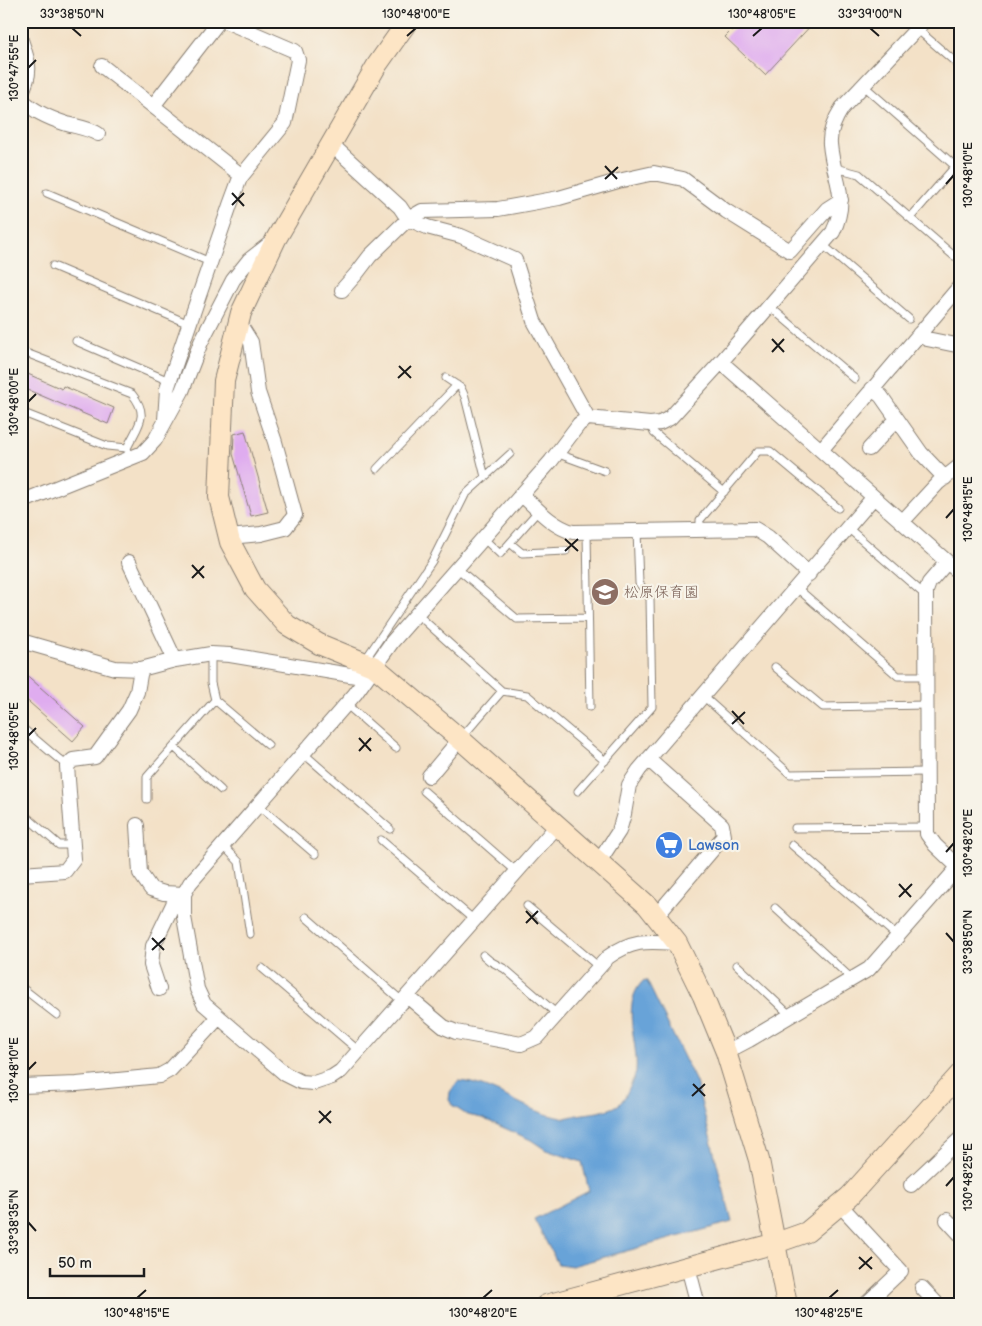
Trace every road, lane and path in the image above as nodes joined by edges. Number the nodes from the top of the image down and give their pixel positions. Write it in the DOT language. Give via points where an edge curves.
graph roads {
  1 [pos="219,21"];
  2 [pos="225,21"];
  3 [pos="408,21"];
  4 [pos="921,25"];
  5 [pos="21,40"];
  6 [pos="102,66"];
  7 [pos="961,67"];
  8 [pos="863,85"];
  9 [pos="21,93"];
  10 [pos="21,99"];
  11 [pos="153,106"];
  12 [pos="98,134"];
  13 [pos="331,144"];
  14 [pos="961,157"];
  15 [pos="955,166"];
  16 [pos="836,168"];
  17 [pos="242,176"];
  18 [pos="46,193"];
  19 [pos="841,200"];
  20 [pos="910,218"];
  21 [pos="408,219"];
  22 [pos="276,239"];
  23 [pos="822,244"];
  24 [pos="954,256"];
  25 [pos="210,262"];
  26 [pos="52,266"];
  27 [pos="961,285"];
  28 [pos="342,290"];
  29 [pos="769,306"];
  30 [pos="909,319"];
  31 [pos="239,323"];
  32 [pos="189,324"];
  33 [pos="919,334"];
  34 [pos="76,340"];
  35 [pos="961,346"];
  36 [pos="21,351"];
  37 [pos="721,362"];
  38 [pos="446,378"];
  39 [pos="855,379"];
  40 [pos="170,380"];
  41 [pos="457,385"];
  42 [pos="872,389"];
  43 [pos="21,412"];
  44 [pos="588,418"];
  45 [pos="897,419"];
  46 [pos="165,420"];
  47 [pos="650,424"];
  48 [pos="869,449"];
  49 [pos="821,450"];
  50 [pos="558,451"];
  51 [pos="129,453"];
  52 [pos="510,454"];
  53 [pos="961,465"];
  54 [pos="377,469"];
  55 [pos="605,471"];
  56 [pos="485,477"];
  57 [pos="945,478"];
  58 [pos="724,492"];
  59 [pos="521,494"];
  60 [pos="873,498"];
  61 [pos="21,502"];
  62 [pos="838,508"];
  63 [pos="539,510"];
  64 [pos="902,522"];
  65 [pos="848,528"];
  66 [pos="700,530"];
  67 [pos="637,531"];
  68 [pos="587,532"];
  69 [pos="229,537"];
  70 [pos="483,538"];
  71 [pos="510,543"];
  72 [pos="566,551"];
  73 [pos="129,562"];
  74 [pos="947,562"];
  75 [pos="457,568"];
  76 [pos="809,574"];
  77 [pos="961,574"];
  78 [pos="797,588"];
  79 [pos="926,596"];
  80 [pos="417,614"];
  81 [pos="588,618"];
  82 [pos="21,641"];
  83 [pos="211,654"];
  84 [pos="175,660"];
  85 [pos="370,665"];
  86 [pos="775,666"];
  87 [pos="141,669"];
  88 [pos="926,676"];
  89 [pos="502,691"];
  90 [pos="703,696"];
  91 [pos="215,700"];
  92 [pos="346,704"];
  93 [pos="926,706"];
  94 [pos="590,707"];
  95 [pos="21,727"];
  96 [pos="460,739"];
  97 [pos="268,745"];
  98 [pos="174,747"];
  99 [pos="396,748"];
  100 [pos="303,753"];
  101 [pos="648,759"];
  102 [pos="604,761"];
  103 [pos="67,766"];
  104 [pos="927,772"];
  105 [pos="428,776"];
  106 [pos="221,790"];
  107 [pos="424,791"];
  108 [pos="578,791"];
  109 [pos="147,800"];
  110 [pos="258,805"];
  111 [pos="21,812"];
  112 [pos="138,825"];
  113 [pos="557,826"];
  114 [pos="927,827"];
  115 [pos="795,828"];
  116 [pos="390,829"];
  117 [pos="380,840"];
  118 [pos="73,845"];
  119 [pos="223,845"];
  120 [pos="792,845"];
  121 [pos="316,854"];
  122 [pos="598,862"];
  123 [pos="960,865"];
  124 [pos="517,872"];
  125 [pos="21,874"];
  126 [pos="181,894"];
  127 [pos="527,906"];
  128 [pos="775,908"];
  129 [pos="656,916"];
  130 [pos="306,917"];
  131 [pos="474,920"];
  132 [pos="250,934"];
  133 [pos="897,936"];
  134 [pos="677,943"];
  135 [pos="483,954"];
  136 [pos="737,965"];
  137 [pos="262,968"];
  138 [pos="599,968"];
  139 [pos="852,979"];
  140 [pos="21,987"];
  141 [pos="158,989"];
  142 [pos="405,999"];
  143 [pos="57,1015"];
  144 [pos="558,1015"];
  145 [pos="791,1016"];
  146 [pos="219,1017"];
  147 [pos="359,1051"];
  148 [pos="726,1052"];
  149 [pos="961,1073"];
  150 [pos="21,1086"];
  151 [pos="961,1138"];
  152 [pos="911,1185"];
  153 [pos="840,1205"];
  154 [pos="947,1220"];
  155 [pos="961,1235"];
  156 [pos="776,1243"];
  157 [pos="688,1267"];
  158 [pos="922,1288"];
  159 [pos="784,1303"];
  160 [pos="546,1305"];
  161 [pos="698,1305"];
  162 [pos="865,1305"];
  163 [pos="938,1305"];
  1 -- 11 [label="street"];
  2 -- 17 [label="street" via="295,51 298,60 285,123"];
  3 -- 13 [label="street" via="376,65"];
  4 -- 7 [label="lane"];
  4 -- 8 [label="street"];
  5 -- 9 [label="street" via="29,62 29,78"];
  6 -- 11 [label="street"];
  8 -- 15 [label="lane"];
  8 -- 16 [label="street" via="832,124 830,143"];
  10 -- 12 [label="street" via="66,124"];
  11 -- 17 [label="street"];
  13 -- 21 [label="street" via="400,207"];
  13 -- 22 [label="street"];
  14 -- 15 [label="lane"];
  15 -- 20 [label="lane"];
  16 -- 19 [label="street"];
  16 -- 20 [label="lane" via="859,174"];
  17 -- 25 [label="street"];
  18 -- 25 [label="lane"];
  19 -- 21 [label="street" via="827,209 790,251 726,211 683,179 654,172 560,198 498,209 422,211"];
  19 -- 23 [label="street" via="839,219"];
  20 -- 24 [label="lane"];
  21 -- 28 [label="street" via="370,256"];
  21 -- 44 [label="street" via="461,236 514,260 534,322"];
  22 -- 31 [label="street"];
  22 -- 46 [label="street" via="249,260 233,280"];
  23 -- 29 [label="street"];
  23 -- 30 [label="lane"];
  25 -- 32 [label="street"];
  26 -- 32 [label="lane"];
  27 -- 33 [label="street"];
  29 -- 37 [label="street"];
  29 -- 39 [label="lane"];
  31 -- 69 [label="street" via="224,381 220,497"];
  31 -- 69 [label="street" via="251,342 258,392 295,515 285,528"];
  32 -- 40 [label="street"];
  33 -- 35 [label="street" via="927,339"];
  33 -- 42 [label="street"];
  34 -- 40 [label="lane"];
  36 -- 51 [label="lane" via="132,394 141,405 143,416"];
  37 -- 47 [label="street" via="670,418"];
  37 -- 49 [label="street"];
  38 -- 41 [label="lane"];
  40 -- 46 [label="street" via="166,389"];
  41 -- 54 [label="lane"];
  41 -- 56 [label="lane" via="465,397"];
  42 -- 45 [label="street"];
  42 -- 49 [label="street"];
  43 -- 51 [label="lane"];
  44 -- 47 [label="street"];
  44 -- 50 [label="street" via="579,424"];
  45 -- 48 [label="street"];
  45 -- 57 [label="street" via="921,453"];
  46 -- 51 [label="street" via="155,440 143,453"];
  47 -- 58 [label="lane" via="654,433"];
  49 -- 60 [label="street"];
  50 -- 55 [label="lane"];
  50 -- 59 [label="street"];
  51 -- 61 [label="street"];
  52 -- 56 [label="lane"];
  53 -- 57 [label="street"];
  56 -- 85 [label="lane" via="464,495 432,561"];
  57 -- 64 [label="street"];
  58 -- 62 [label="lane" via="758,451 770,451"];
  58 -- 66 [label="lane" via="700,520"];
  59 -- 63 [label="street"];
  59 -- 70 [label="street"];
  60 -- 64 [label="street"];
  60 -- 65 [label="street"];
  63 -- 68 [label="street" via="564,530"];
  63 -- 71 [label="lane"];
  64 -- 74 [label="street"];
  65 -- 76 [label="street"];
  65 -- 79 [label="lane"];
  66 -- 67 [label="street"];
  66 -- 76 [label="street" via="755,529 768,536"];
  67 -- 68 [label="street"];
  67 -- 102 [label="lane" via="639,583 650,598 652,707"];
  68 -- 81 [label="lane"];
  69 -- 85 [label="street" via="255,589 287,626 319,644"];
  70 -- 71 [label="lane" via="500,554"];
  70 -- 75 [label="street"];
  71 -- 72 [label="lane" via="522,553"];
  73 -- 84 [label="street"];
  74 -- 77 [label="street"];
  74 -- 79 [label="street" via="929,583"];
  75 -- 80 [label="street"];
  75 -- 81 [label="lane" via="517,619"];
  76 -- 78 [label="street"];
  78 -- 88 [label="lane" via="898,676"];
  78 -- 90 [label="street"];
  79 -- 88 [label="street"];
  80 -- 85 [label="street"];
  80 -- 89 [label="lane"];
  81 -- 94 [label="lane"];
  82 -- 87 [label="street" via="115,668"];
  83 -- 84 [label="street"];
  83 -- 85 [label="street" via="356,676"];
  83 -- 91 [label="lane" via="210,683"];
  84 -- 87 [label="street"];
  85 -- 92 [label="street"];
  85 -- 96 [label="street"];
  86 -- 93 [label="lane" via="823,707"];
  87 -- 103 [label="street" via="130,710 95,757 73,760"];
  88 -- 93 [label="street"];
  89 -- 96 [label="lane"];
  89 -- 102 [label="lane" via="527,695"];
  90 -- 101 [label="street"];
  90 -- 104 [label="lane" via="790,774"];
  91 -- 97 [label="lane"];
  91 -- 98 [label="lane"];
  92 -- 99 [label="lane"];
  92 -- 100 [label="street"];
  93 -- 104 [label="street"];
  95 -- 103 [label="lane"];
  96 -- 105 [label="street"];
  96 -- 113 [label="street"];
  98 -- 106 [label="lane"];
  98 -- 109 [label="lane" via="147,777"];
  100 -- 110 [label="street"];
  100 -- 116 [label="lane"];
  101 -- 122 [label="street" via="630,784 619,831"];
  101 -- 129 [label="street" via="722,825 724,836"];
  102 -- 108 [label="lane"];
  103 -- 118 [label="street"];
  104 -- 114 [label="street"];
  107 -- 124 [label="lane"];
  110 -- 119 [label="street"];
  110 -- 121 [label="lane"];
  111 -- 118 [label="lane" via="59,845"];
  112 -- 126 [label="street" via="140,873 151,889"];
  113 -- 122 [label="street"];
  113 -- 124 [label="street"];
  114 -- 115 [label="lane"];
  114 -- 123 [label="street" via="927,834 935,845"];
  117 -- 131 [label="lane"];
  118 -- 125 [label="street" via="74,859 64,871"];
  119 -- 126 [label="street"];
  119 -- 132 [label="lane" via="238,862"];
  120 -- 133 [label="lane"];
  122 -- 129 [label="street"];
  123 -- 133 [label="street"];
  124 -- 131 [label="street"];
  126 -- 141 [label="street" via="154,946 151,965"];
  126 -- 146 [label="street" via="197,990 204,1004"];
  127 -- 138 [label="lane"];
  128 -- 139 [label="lane"];
  129 -- 134 [label="street"];
  130 -- 142 [label="lane"];
  131 -- 142 [label="street"];
  133 -- 139 [label="street" via="869,968"];
  134 -- 138 [label="street" via="637,942 622,947"];
  134 -- 148 [label="street"];
  135 -- 144 [label="lane"];
  136 -- 145 [label="lane"];
  137 -- 147 [label="lane"];
  138 -- 144 [label="street"];
  139 -- 145 [label="street"];
  140 -- 143 [label="lane"];
  142 -- 144 [label="street" via="456,1032 521,1044 537,1038"];
  142 -- 147 [label="street"];
  145 -- 148 [label="street"];
  146 -- 147 [label="street" via="285,1074 301,1082 314,1083 332,1077"];
  146 -- 150 [label="street" via="170,1070 159,1076"];
  148 -- 156 [label="street" via="759,1160"];
  149 -- 153 [label="street"];
  151 -- 152 [label="street"];
  153 -- 156 [label="street" via="807,1232"];
  153 -- 162 [label="street" via="901,1271"];
  154 -- 155 [label="street"];
  156 -- 157 [label="street"];
  156 -- 159 [label="street"];
  157 -- 160 [label="street"];
  157 -- 161 [label="street"];
  158 -- 163 [label="street"];
}
